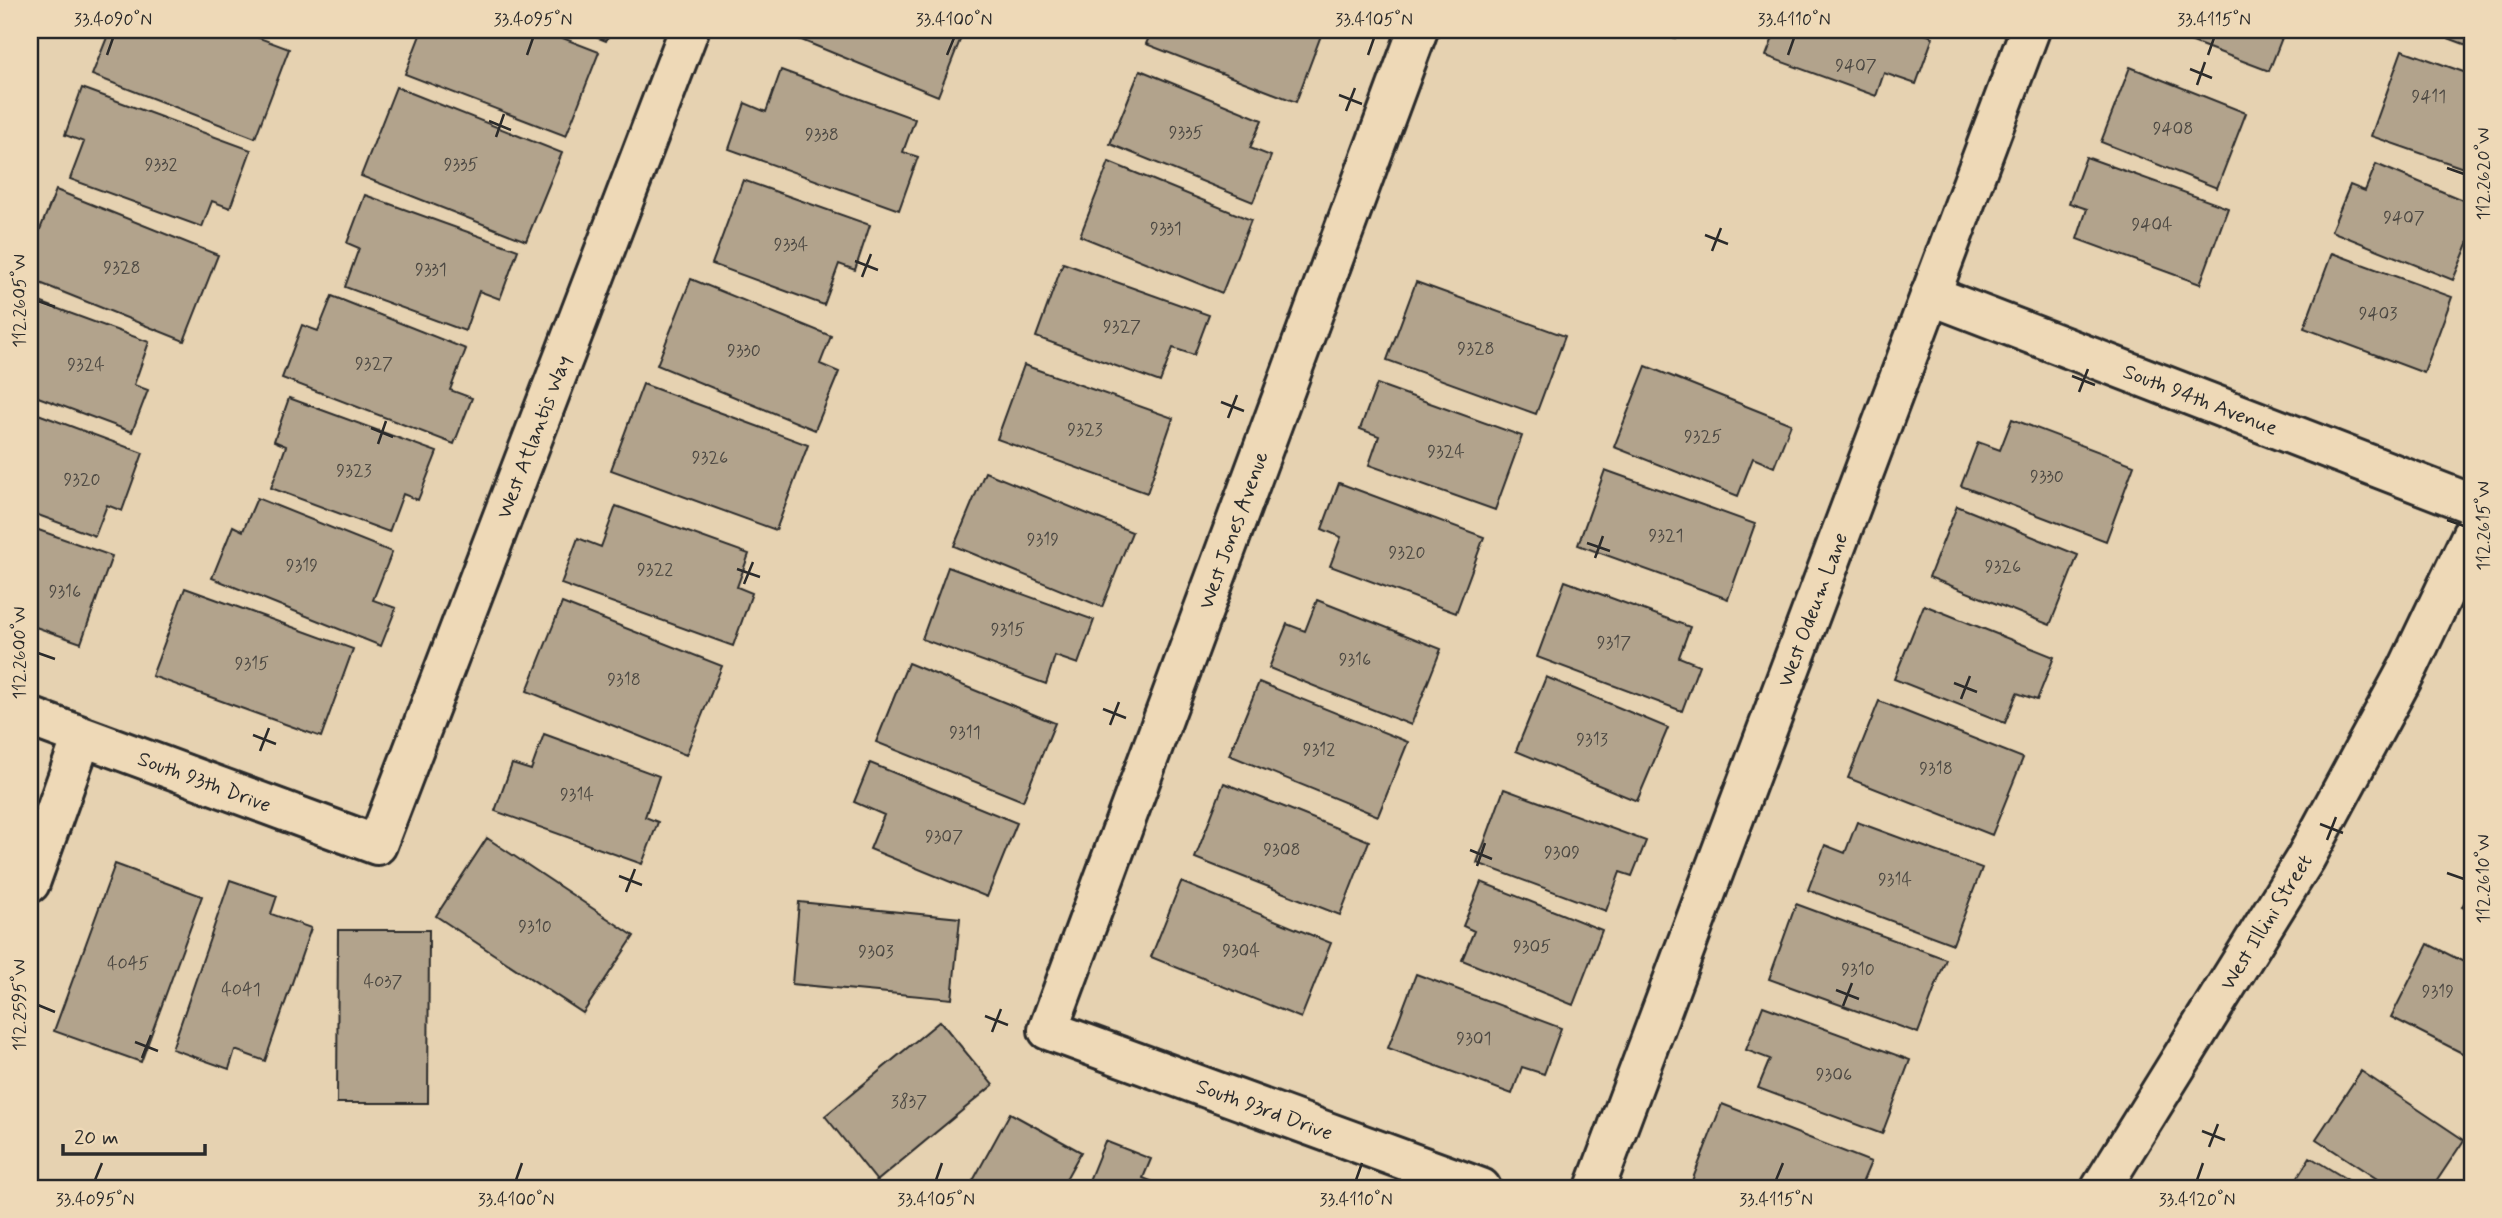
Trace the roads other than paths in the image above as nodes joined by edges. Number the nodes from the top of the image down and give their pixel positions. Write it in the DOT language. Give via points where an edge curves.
graph roads {
  1 [pos="689,30"];
  2 [pos="1418,30"];
  3 [pos="2029,30"];
  4 [pos="1930,295"];
  5 [pos="2472,504"];
  6 [pos="2472,534"];
  7 [pos="30,717"];
  8 [pos="82,737"];
  9 [pos="377,845"];
  10 [pos="30,883"];
  11 [pos="1048,1030"];
  12 [pos="1481,1188"];
  13 [pos="1595,1188"];
  14 [pos="2101,1188"];
  1 -- 9 [label="street, West Atlantis Way"];
  2 -- 11 [label="street, West Jones Avenue"];
  3 -- 4 [label="street, West Odeum Lane"];
  4 -- 5 [label="street, South 94th Avenue"];
  4 -- 13 [label="street, West Odeum Lane"];
  6 -- 14 [label="street, West Illini Street" via="2408,668 2305,859"];
  7 -- 8 [label="street, South 93th Drive"];
  8 -- 9 [label="street, South 93th Drive"];
  8 -- 10 [label="street"];
  11 -- 12 [label="street, South 93rd Drive"];
}
